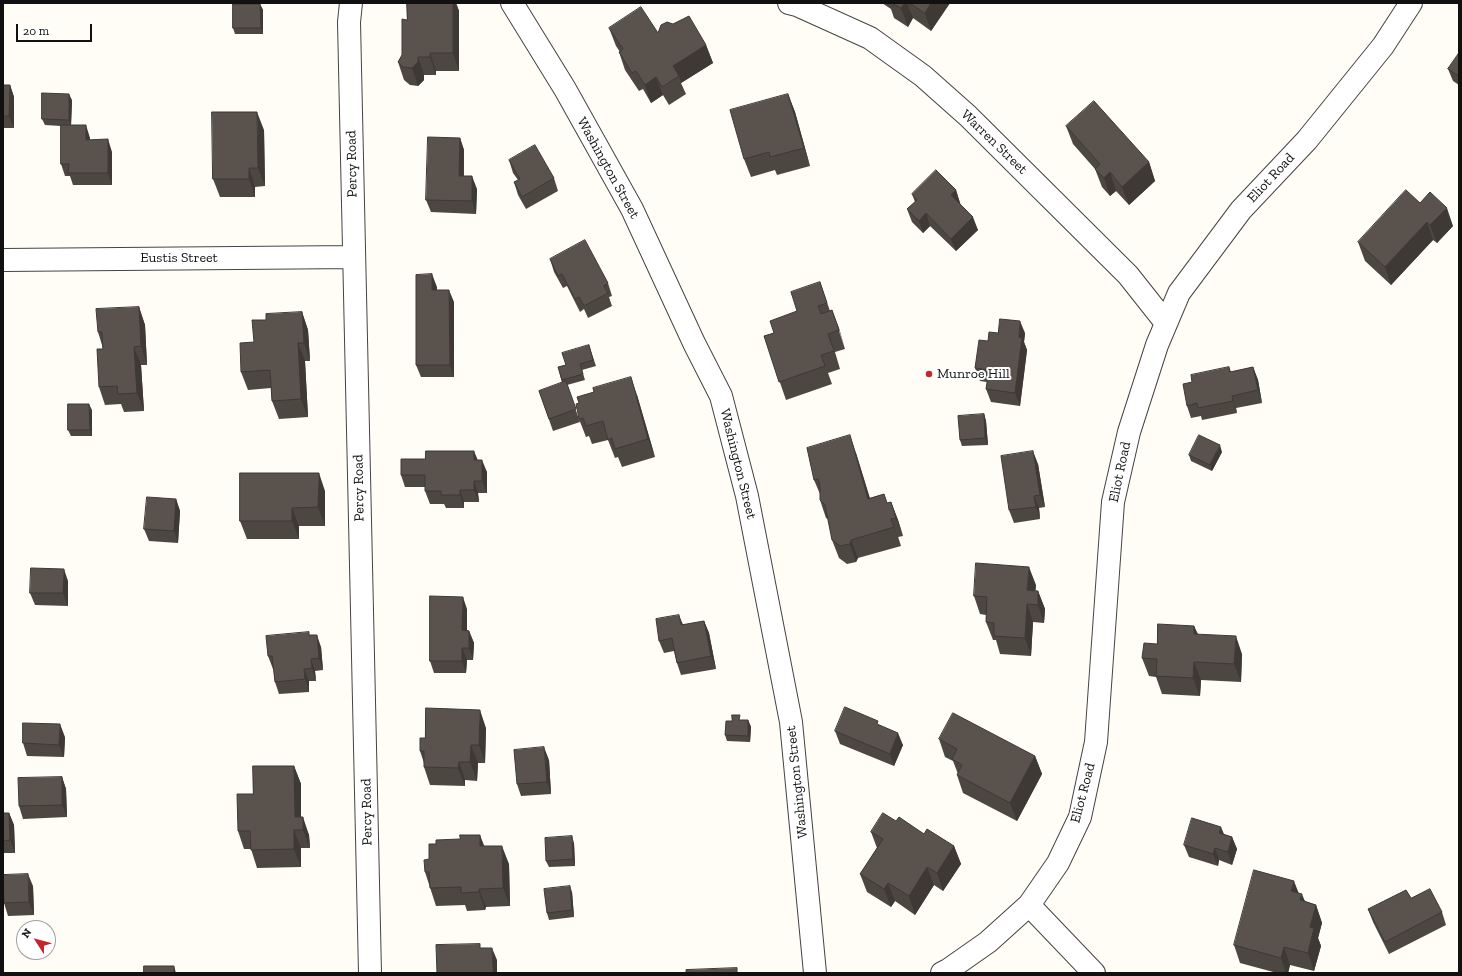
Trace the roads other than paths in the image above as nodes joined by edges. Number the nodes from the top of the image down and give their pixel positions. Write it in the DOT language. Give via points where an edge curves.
graph roads {
  1 [pos="351,3"];
  2 [pos="512,3"];
  3 [pos="789,3"];
  4 [pos="1411,3"];
  5 [pos="354,257"];
  6 [pos="3,260"];
  7 [pos="1166,323"];
  8 [pos="1030,905"];
  9 [pos="370,973"];
  10 [pos="815,973"];
  11 [pos="942,973"];
  12 [pos="1094,973"];
  1 -- 5 [label="street, Percy Road" via="349,22"];
  2 -- 10 [label="street, Washington Street" via="565,89 632,209 721,396 747,496 791,722"];
  3 -- 7 [label="street, Warren Street" via="870,38 923,76 974,122 1128,275"];
  4 -- 7 [label="street, Eliot Road" via="1383,46 1307,140 1241,210 1179,293"];
  5 -- 6 [label="street, Eustis Street"];
  5 -- 9 [label="street, Percy Road"];
  7 -- 8 [label="street, Eliot Road" via="1129,432 1113,502 1096,742 1080,817 1058,863"];
  8 -- 11 [label="street, Eliot Road" via="988,942"];
  8 -- 12 [label="street"];
}
